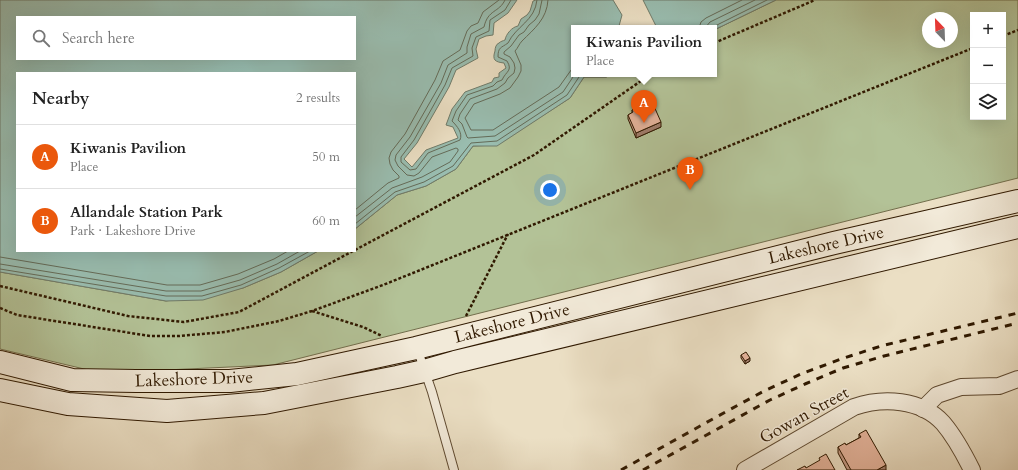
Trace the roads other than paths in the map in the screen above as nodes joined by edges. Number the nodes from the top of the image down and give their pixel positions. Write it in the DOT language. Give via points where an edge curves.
graph roads {
  1 [pos="1018,201"];
  2 [pos="1018,227"];
  3 [pos="416,348"];
  4 [pos="0,362"];
  5 [pos="424,371"];
  6 [pos="1018,379"];
  7 [pos="0,390"];
  8 [pos="923,409"];
  9 [pos="454,470"];
  10 [pos="745,470"];
  11 [pos="972,470"];
  1 -- 3 [label="main road, Lakeshore Drive" via="834,243"];
  2 -- 5 [label="main road, Lakeshore Drive"];
  3 -- 4 [label="main road, Lakeshore Drive" via="297,374 230,381 72,380"];
  3 -- 5 [label="lane"];
  5 -- 7 [label="main road, Lakeshore Drive" via="264,403 167,410 68,404"];
  5 -- 9 [label="lane"];
  6 -- 8 [label="street" via="999,386 960,388 937,395"];
  8 -- 10 [label="street, Gowan Street" via="898,402 880,401 854,407"];
  8 -- 11 [label="street, Gowan Street" via="942,422 959,445"];
}
